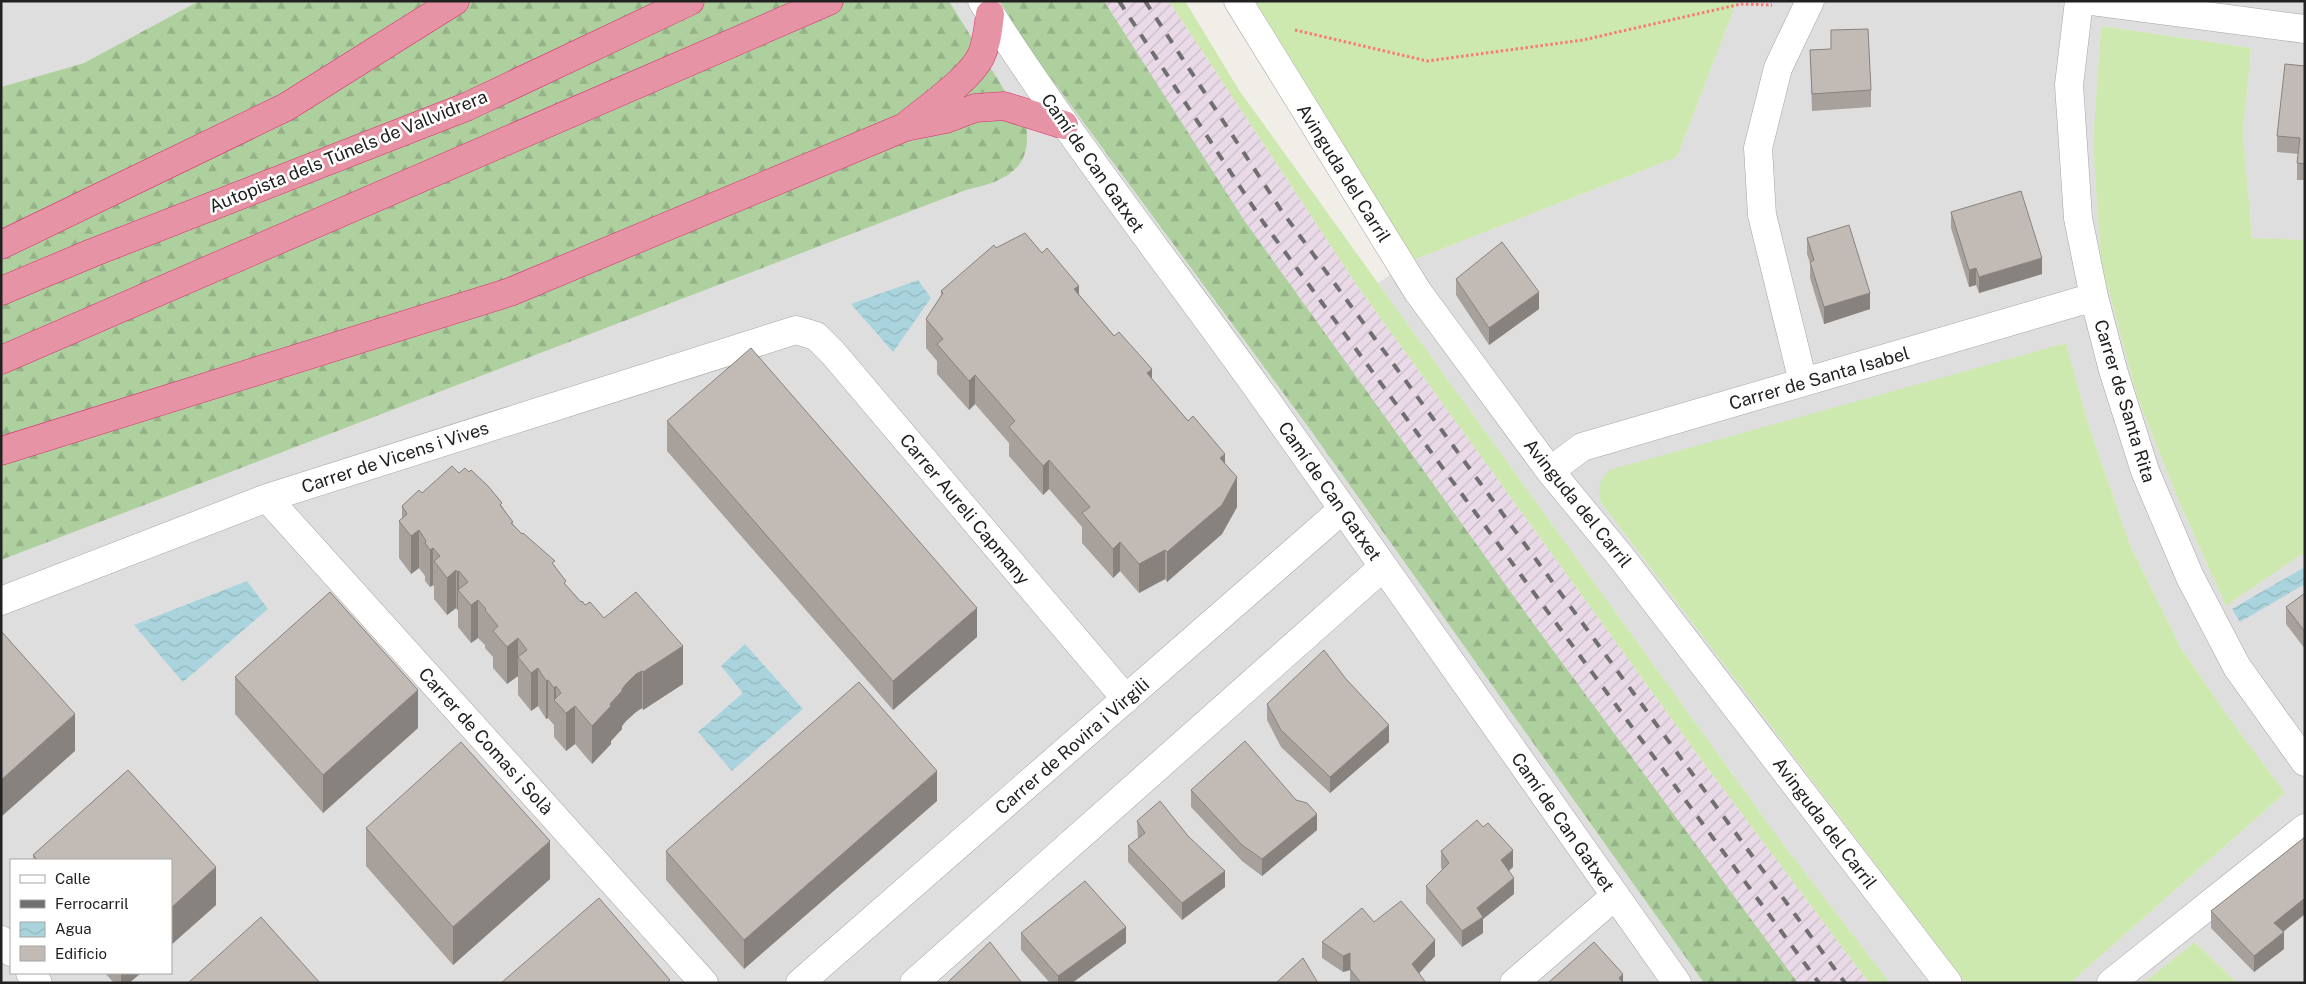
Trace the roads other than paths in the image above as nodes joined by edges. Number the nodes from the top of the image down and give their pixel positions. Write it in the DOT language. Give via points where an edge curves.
graph roads {
  1 [pos="454,1"];
  2 [pos="690,1"];
  3 [pos="829,1"];
  4 [pos="2079,1"];
  5 [pos="2092,1"];
  6 [pos="1809,4"];
  7 [pos="986,8"];
  8 [pos="1244,11"];
  9 [pos="2305,29"];
  10 [pos="1064,125"];
  11 [pos="905,127"];
  12 [pos="1,245"];
  13 [pos="1,291"];
  14 [pos="2094,297"];
  15 [pos="796,330"];
  16 [pos="1,360"];
  17 [pos="1803,382"];
  18 [pos="1,451"];
  19 [pos="1550,471"];
  20 [pos="268,498"];
  21 [pos="1343,509"];
  22 [pos="1383,567"];
  23 [pos="1,601"];
  24 [pos="1126,699"];
  25 [pos="2305,762"];
  26 [pos="2305,828"];
  27 [pos="1615,896"];
  28 [pos="1,940"];
  29 [pos="10,951"];
  30 [pos="704,983"];
  31 [pos="800,983"];
  32 [pos="914,983"];
  33 [pos="1514,983"];
  34 [pos="1677,983"];
  35 [pos="1948,983"];
  36 [pos="2111,983"];
  1 -- 12 [label="highway" via="286,107"];
  2 -- 13 [label="highway, Autopista dels Túnels de Vallvidrera" via="466,106"];
  3 -- 16 [label="highway"];
  4 -- 14 [label="street, Carrer de Santa Rita" via="2069,86 2078,218"];
  5 -- 9 [label="street"];
  6 -- 17 [label="street" via="1778,68 1758,148 1762,214"];
  7 -- 10 [label="street, Camí de Can Gatxet"];
  7 -- 11 [label="highway" via="987,39 980,58 967,74"];
  8 -- 19 [label="street, Avinguda del Carril" via="1418,292"];
  10 -- 11 [label="highway" via="1004,106 975,108 946,119"];
  10 -- 21 [label="street, Camí de Can Gatxet"];
  11 -- 18 [label="highway" via="510,292"];
  14 -- 17 [label="street, Carrer de Santa Isabel"];
  14 -- 25 [label="street, Carrer de Santa Rita" via="2145,471 2190,577 2237,667"];
  15 -- 20 [label="street, Carrer de Vicens i Vives"];
  15 -- 24 [label="street, Carrer Aureli Capmany" via="816,336 833,353"];
  17 -- 19 [label="street, Carrer de Santa Isabel" via="1582,447"];
  19 -- 35 [label="street, Avinguda del Carril" via="1621,557"];
  20 -- 23 [label="street, Carrer de Vicens i Vives"];
  20 -- 30 [label="street, Carrer de Comas i Solà"];
  21 -- 22 [label="street, Camí de Can Gatxet"];
  21 -- 24 [label="street, Carrer de Rovira i Virgili"];
  22 -- 27 [label="street, Camí de Can Gatxet"];
  22 -- 32 [label="street"];
  24 -- 31 [label="street, Carrer de Rovira i Virgili"];
  26 -- 36 [label="street"];
  27 -- 33 [label="street"];
  27 -- 34 [label="street, Camí de Can Gatxet"];
  28 -- 29 [label="street"];
}
